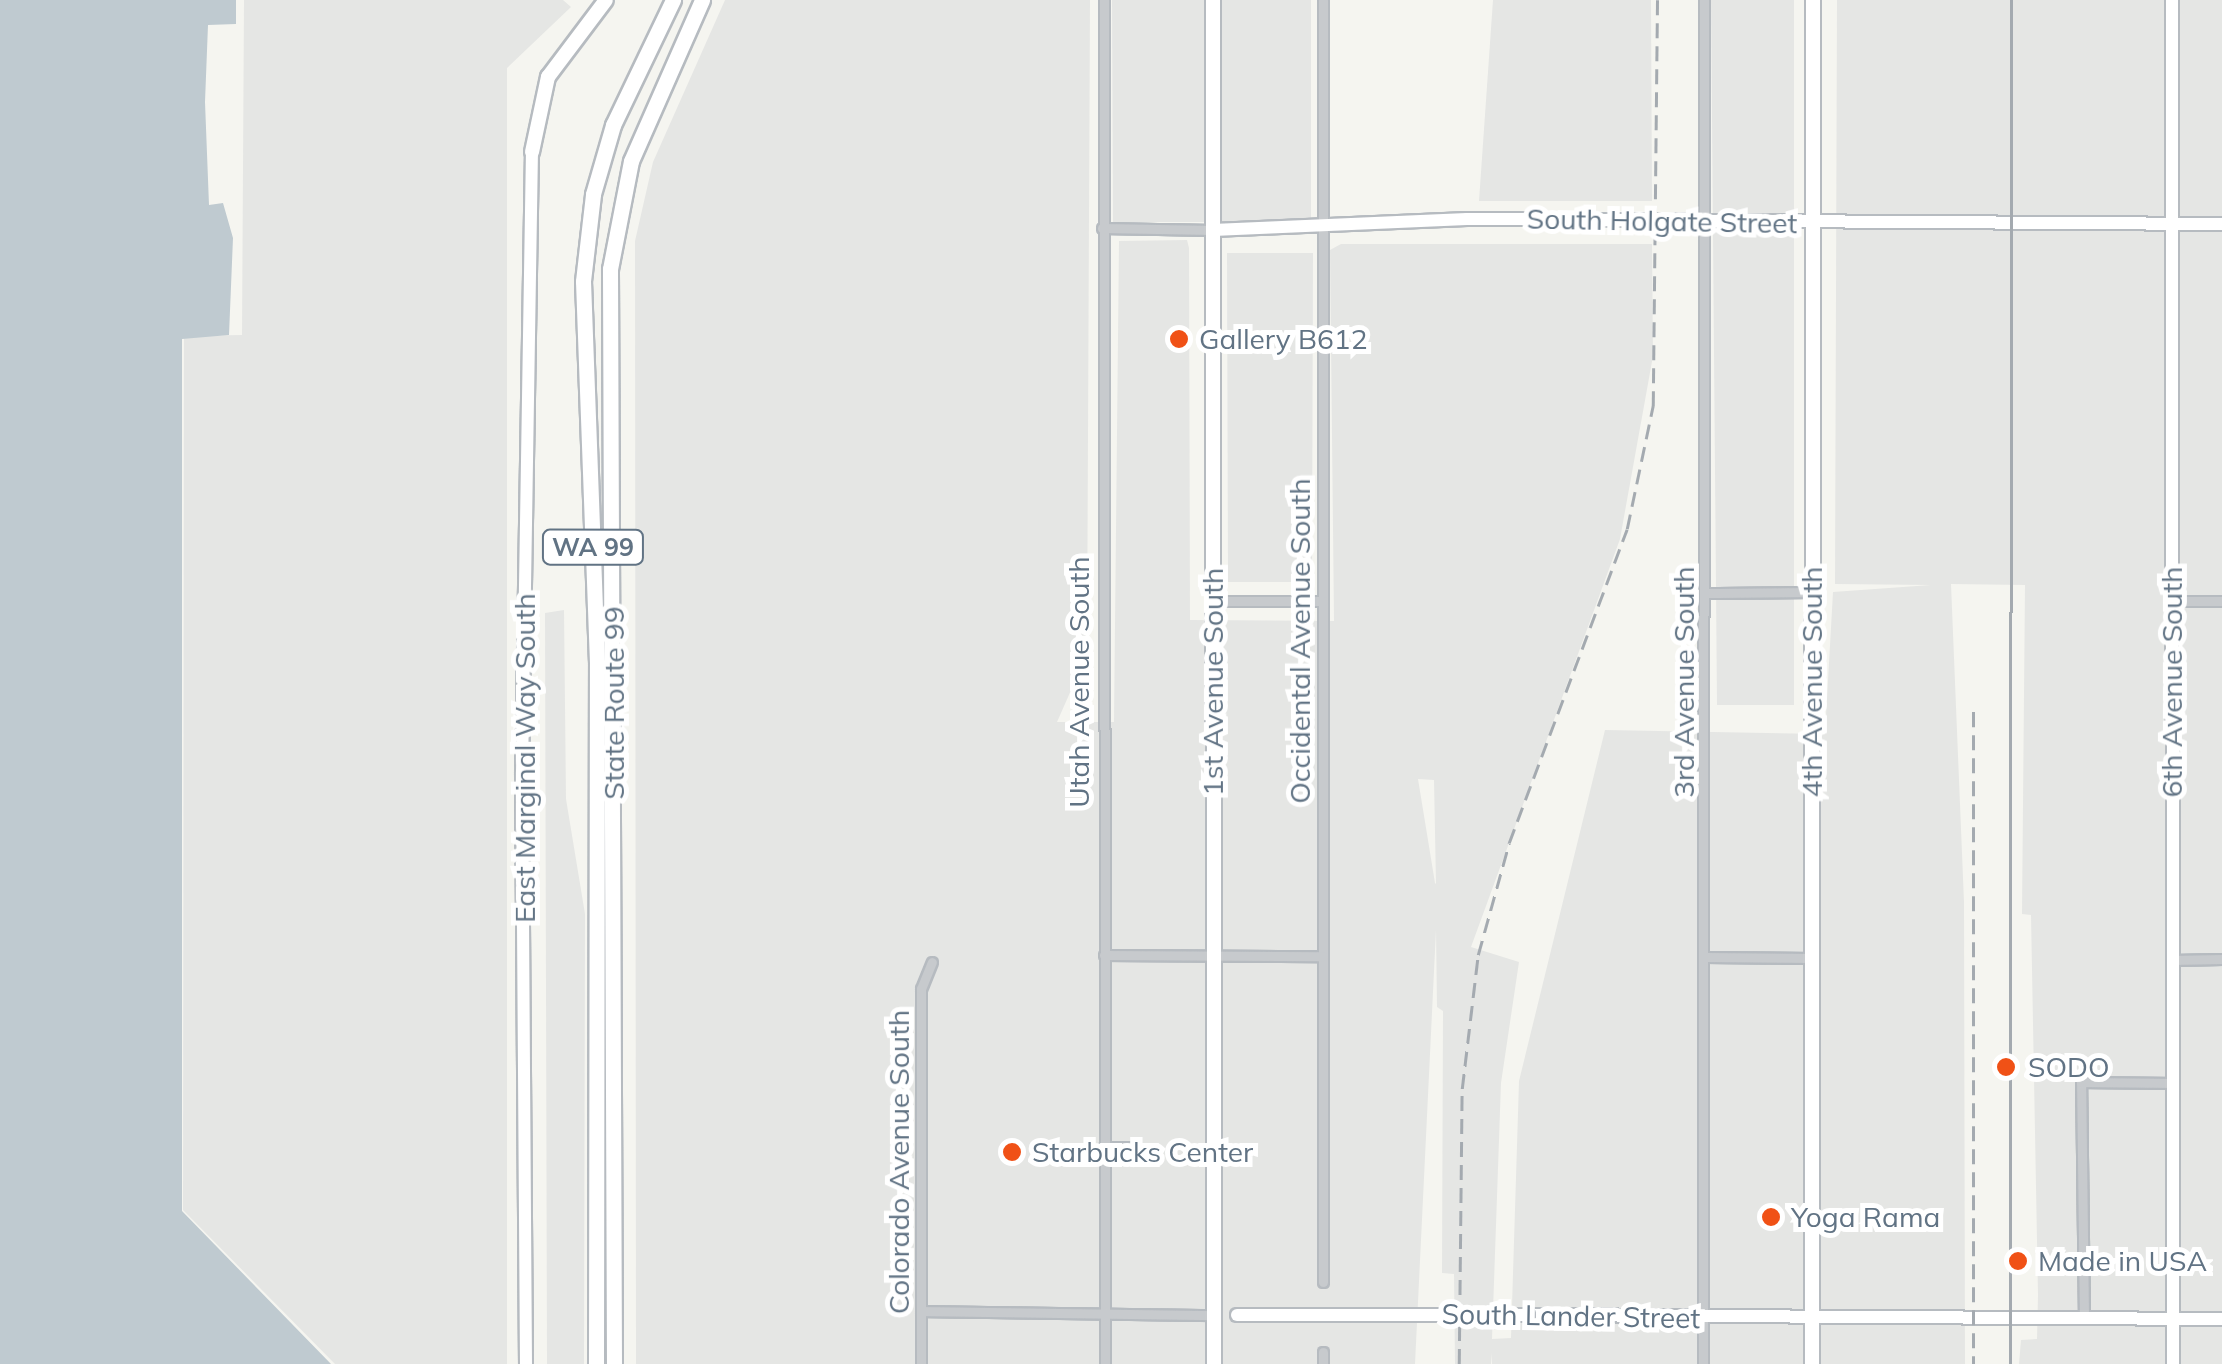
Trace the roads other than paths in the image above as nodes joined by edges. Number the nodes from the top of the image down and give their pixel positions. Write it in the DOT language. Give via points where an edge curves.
graph roads {
  1 [pos="606,0"];
  2 [pos="673,0"];
  3 [pos="1104,0"];
  4 [pos="1213,0"];
  5 [pos="1323,0"];
  6 [pos="1704,0"];
  7 [pos="1812,0"];
  8 [pos="2172,0"];
  9 [pos="700,5"];
  10 [pos="532,152"];
  11 [pos="1706,223"];
  12 [pos="1812,223"];
  13 [pos="2172,224"];
  14 [pos="2222,224"];
  15 [pos="1102,228"];
  16 [pos="1323,228"];
  17 [pos="1213,230"];
  18 [pos="1812,592"];
  19 [pos="1707,593"];
  20 [pos="1323,601"];
  21 [pos="2222,601"];
  22 [pos="1212,602"];
  23 [pos="2171,602"];
  24 [pos="1104,955"];
  25 [pos="1214,955"];
  26 [pos="1323,956"];
  27 [pos="1706,957"];
  28 [pos="1812,958"];
  29 [pos="2222,959"];
  30 [pos="2172,960"];
  31 [pos="932,962"];
  32 [pos="2172,1083"];
  33 [pos="1104,1147"];
  34 [pos="1131,1147"];
  35 [pos="1324,1282"];
  36 [pos="921,1312"];
  37 [pos="1104,1315"];
  38 [pos="1214,1315"];
  39 [pos="1704,1317"];
  40 [pos="1812,1318"];
  41 [pos="2084,1318"];
  42 [pos="2173,1319"];
  43 [pos="2222,1319"];
  44 [pos="1323,1352"];
  45 [pos="526,1364"];
  46 [pos="596,1364"];
  47 [pos="614,1364"];
  48 [pos="921,1364"];
  49 [pos="1104,1364"];
  50 [pos="1214,1364"];
  51 [pos="1323,1364"];
  52 [pos="1703,1364"];
  53 [pos="1812,1364"];
  54 [pos="2173,1364"];
  1 -- 10 [label="main road" via="548,77"];
  2 -- 46 [label="highway, State Route 99 / WA 99" via="603,156 583,281 597,682"];
  3 -- 15 [label="street, Utah Avenue South"];
  4 -- 17 [label="main road, 1st Avenue South"];
  5 -- 16 [label="street, Occidental Avenue South"];
  6 -- 11 [label="street, 3rd Avenue South"];
  7 -- 12 [label="main road, 4th Avenue South"];
  8 -- 13 [label="main road, 6th Avenue South"];
  9 -- 47 [label="highway, State Route 99 / WA 99" via="631,161 610,269"];
  10 -- 45 [label="main road, East Marginal Way South" via="522,772"];
  11 -- 12 [label="main road, South Holgate Street"];
  11 -- 16 [label="main road, South Holgate Street" via="1467,219"];
  11 -- 19 [label="street, 3rd Avenue South"];
  12 -- 13 [label="main road, South Holgate Street"];
  12 -- 18 [label="main road, 4th Avenue South"];
  13 -- 14 [label="main road, South Holgate Street"];
  13 -- 23 [label="main road, 6th Avenue South"];
  15 -- 17 [label="street, South Holgate Street"];
  15 -- 24 [label="street, Utah Avenue South"];
  16 -- 17 [label="main road, South Holgate Street"];
  16 -- 20 [label="street, Occidental Avenue South"];
  17 -- 22 [label="main road, 1st Avenue South"];
  18 -- 19 [label="street"];
  18 -- 28 [label="main road, 4th Avenue South"];
  19 -- 27 [label="street, 3rd Avenue South"];
  20 -- 22 [label="street"];
  20 -- 26 [label="street, Occidental Avenue South"];
  21 -- 23 [label="street"];
  22 -- 25 [label="main road, 1st Avenue South"];
  23 -- 30 [label="main road, 6th Avenue South"];
  24 -- 25 [label="street"];
  24 -- 33 [label="street, Utah Avenue South"];
  25 -- 26 [label="street"];
  25 -- 38 [label="main road, 1st Avenue South"];
  26 -- 35 [label="street, Occidental Avenue South"];
  27 -- 28 [label="street"];
  27 -- 39 [label="street, 3rd Avenue South"];
  28 -- 40 [label="main road, 4th Avenue South"];
  29 -- 30 [label="street"];
  30 -- 32 [label="main road, 6th Avenue South"];
  31 -- 36 [label="street, Colorado Avenue South" via="922,989"];
  32 -- 41 [label="street" via="2081,1082"];
  32 -- 42 [label="main road, 6th Avenue South"];
  33 -- 34 [label="street"];
  33 -- 37 [label="street, Utah Avenue South"];
  36 -- 37 [label="street, South Lander Street"];
  36 -- 48 [label="street, Colorado Avenue South"];
  37 -- 38 [label="street, South Lander Street"];
  37 -- 49 [label="street, Utah Avenue South"];
  38 -- 39 [label="main road, South Lander Street, bridge"];
  38 -- 50 [label="main road, 1st Avenue South"];
  39 -- 40 [label="main road, South Lander Street"];
  39 -- 52 [label="street, 3rd Avenue South"];
  40 -- 41 [label="main road, South Lander Street"];
  40 -- 53 [label="main road, 4th Avenue South"];
  41 -- 42 [label="main road, South Lander Street"];
  42 -- 43 [label="main road, South Lander Street"];
  42 -- 54 [label="main road, 6th Avenue South"];
  44 -- 51 [label="street"];
}
